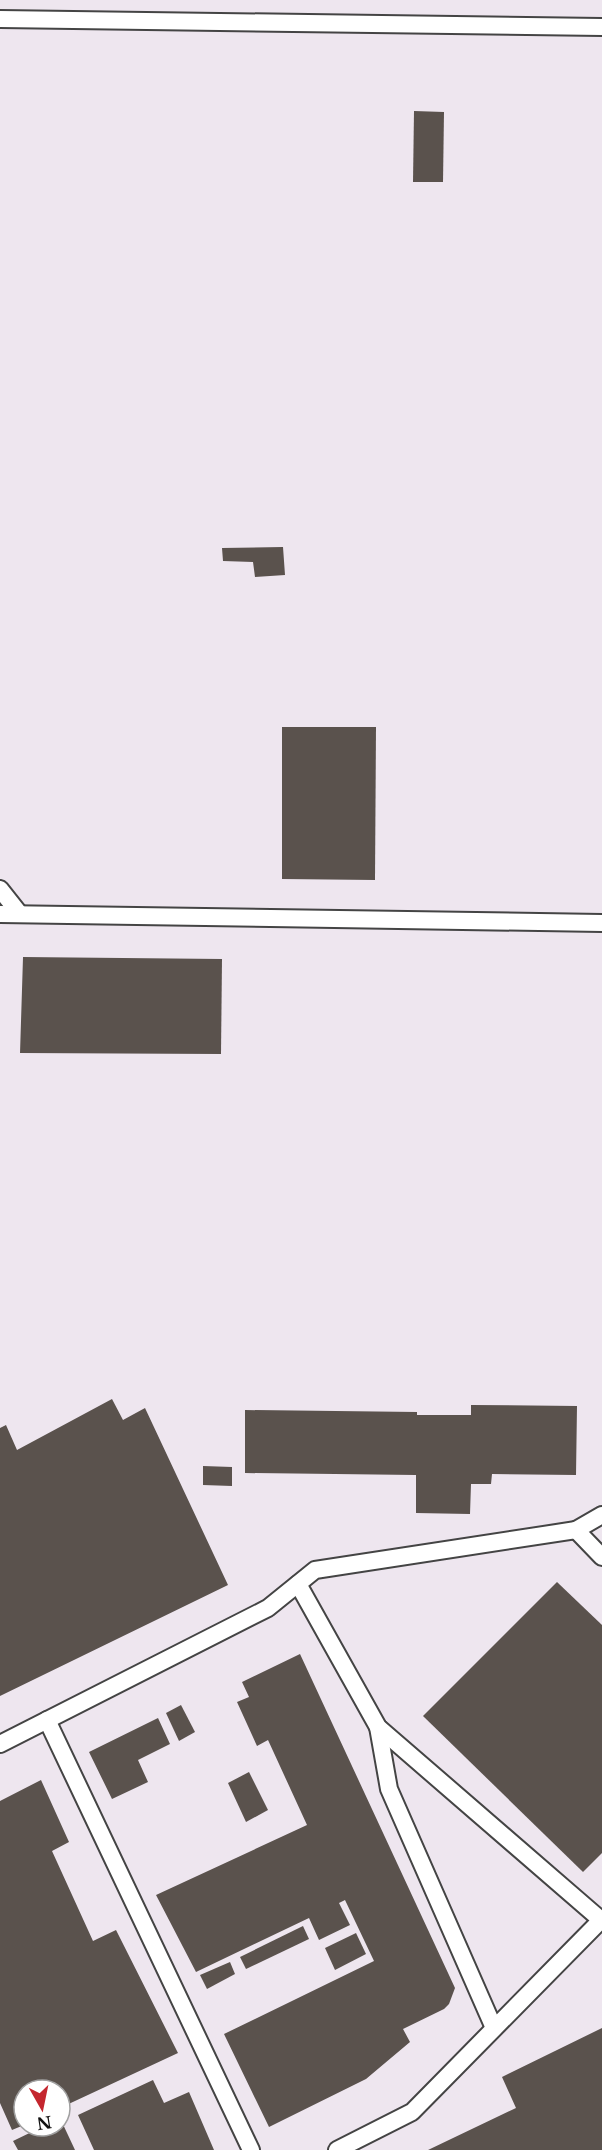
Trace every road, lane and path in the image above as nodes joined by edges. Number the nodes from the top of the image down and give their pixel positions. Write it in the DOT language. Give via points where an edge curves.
graph roads {
  1 [pos="0,19"];
  2 [pos="602,27"];
  3 [pos="0,889"];
  4 [pos="19,913"];
  5 [pos="0,914"];
  6 [pos="602,923"];
  7 [pos="602,1515"];
  8 [pos="576,1530"];
  9 [pos="602,1557"];
  10 [pos="298,1584"];
  11 [pos="47,1720"];
  12 [pos="378,1727"];
  13 [pos="0,1744"];
  14 [pos="601,1920"];
  15 [pos="494,2028"];
  16 [pos="252,2150"];
  17 [pos="337,2150"];
  1 -- 2 [label="lane"];
  3 -- 4 [label="lane"];
  4 -- 5 [label="lane"];
  4 -- 6 [label="lane"];
  7 -- 8 [label="lane"];
  8 -- 9 [label="lane"];
  8 -- 10 [label="lane" via="315,1570"];
  10 -- 11 [label="lane" via="268,1608"];
  10 -- 12 [label="lane"];
  11 -- 13 [label="lane"];
  11 -- 16 [label="lane"];
  12 -- 14 [label="lane"];
  12 -- 15 [label="lane" via="389,1789"];
  14 -- 15 [label="lane"];
  15 -- 17 [label="lane" via="412,2112"];
}
